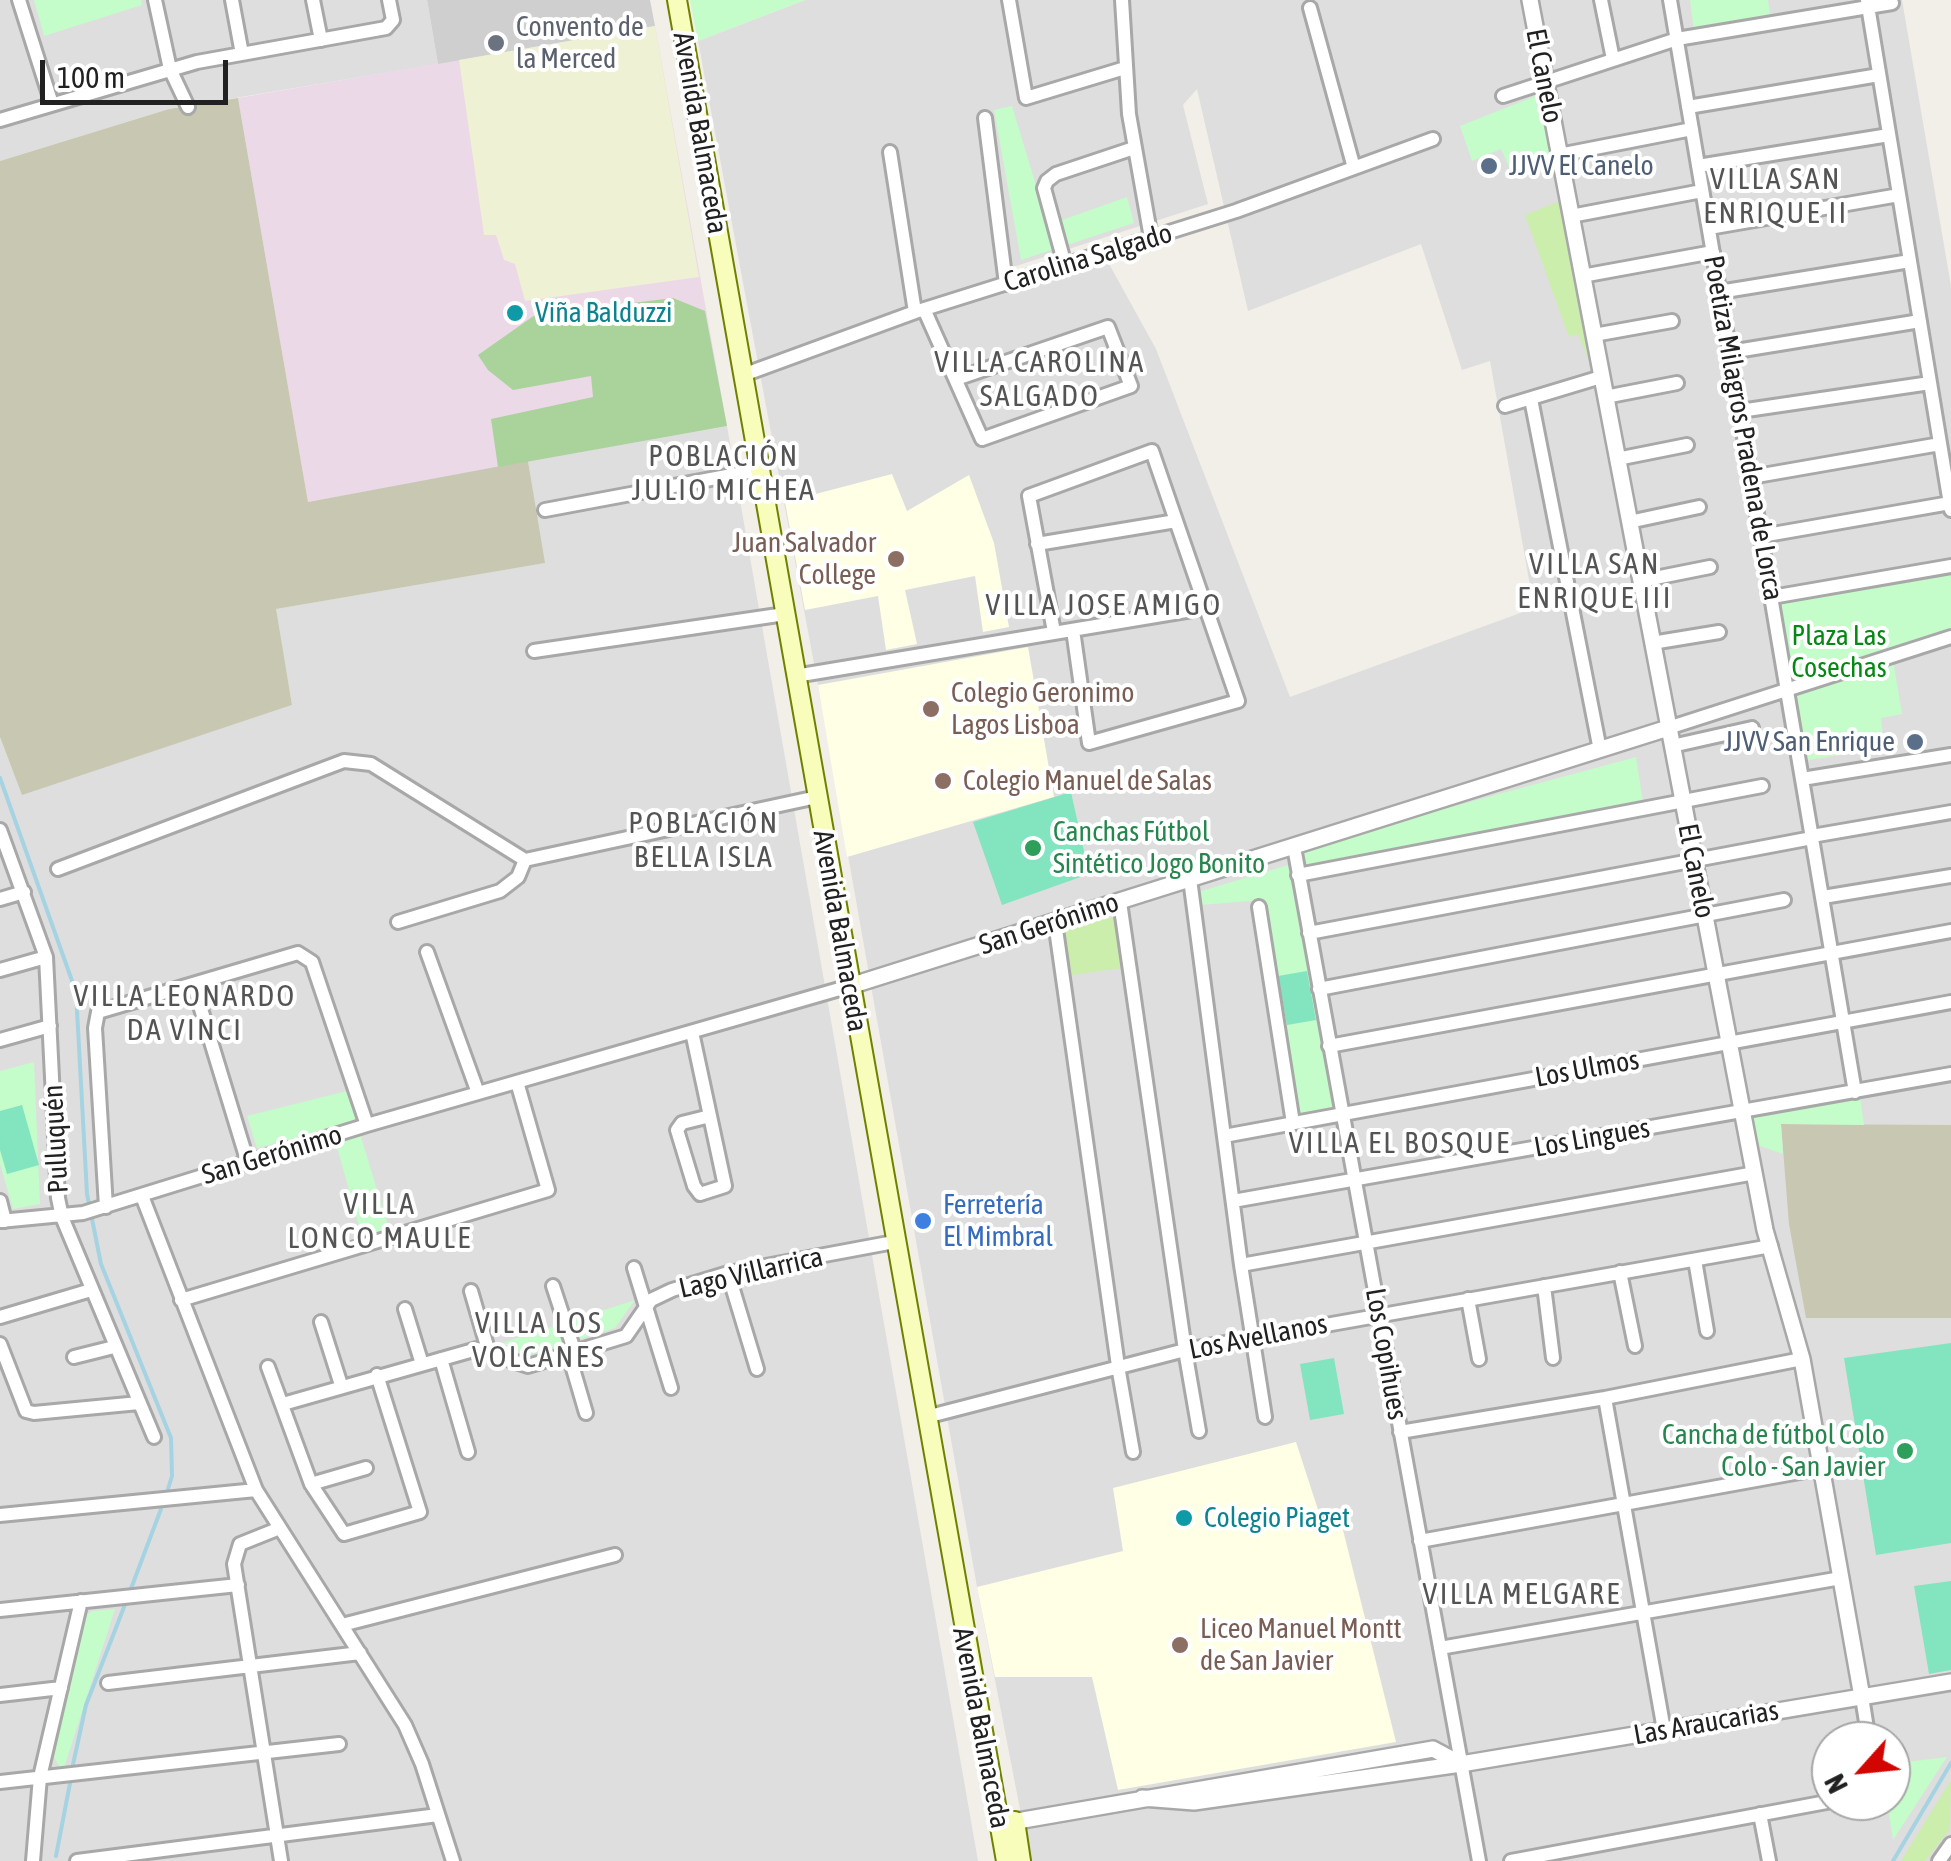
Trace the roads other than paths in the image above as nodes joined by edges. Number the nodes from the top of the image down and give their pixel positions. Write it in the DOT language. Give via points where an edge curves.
graph roads {
  1 [pos="19,0"];
  2 [pos="155,0"];
  3 [pos="232,0"];
  4 [pos="313,0"];
  5 [pos="389,0"];
  6 [pos="677,0"];
  7 [pos="1009,0"];
  8 [pos="1122,0"];
  9 [pos="1530,0"];
  10 [pos="1601,0"];
  11 [pos="1670,0"];
  12 [pos="1868,3"];
  13 [pos="1892,3"];
  14 [pos="1310,8"];
  15 [pos="1676,39"];
  16 [pos="321,40"];
  17 [pos="242,54"];
  18 [pos="1613,59"];
  19 [pos="1126,68"];
  20 [pos="170,70"];
  21 [pos="1880,74"];
  22 [pos="1545,82"];
  23 [pos="1503,96"];
  24 [pos="52,104"];
  25 [pos="1688,107"];
  26 [pos="188,108"];
  27 [pos="985,118"];
  28 [pos="0,120"];
  29 [pos="1692,130"];
  30 [pos="1890,135"];
  31 [pos="1433,139"];
  32 [pos="1134,148"];
  33 [pos="890,152"];
  34 [pos="1559,155"];
  35 [pos="1698,166"];
  36 [pos="1354,168"];
  37 [pos="1702,190"];
  38 [pos="1899,195"];
  39 [pos="1571,216"];
  40 [pos="1709,228"];
  41 [pos="1151,238"];
  42 [pos="1713,252"];
  43 [pos="1910,261"];
  44 [pos="1065,265"];
  45 [pos="1582,276"];
  46 [pos="1006,284"];
  47 [pos="1720,292"];
  48 [pos="920,311"];
  49 [pos="1672,321"];
  50 [pos="1920,321"];
  51 [pos="1594,335"];
  52 [pos="1730,352"];
  53 [pos="743,375"];
  54 [pos="1602,377"];
  55 [pos="956,379"];
  56 [pos="1677,383"];
  57 [pos="1930,383"];
  58 [pos="1605,397"];
  59 [pos="1531,398"];
  60 [pos="1505,406"];
  61 [pos="1740,412"];
  62 [pos="1940,444"];
  63 [pos="1687,445"];
  64 [pos="1617,459"];
  65 [pos="759,470"];
  66 [pos="1751,477"];
  67 [pos="1699,506"];
  68 [pos="1950,507"];
  69 [pos="545,510"];
  70 [pos="1176,521"];
  71 [pos="1629,522"];
  72 [pos="1761,536"];
  73 [pos="1038,544"];
  74 [pos="1951,566"];
  75 [pos="1710,567"];
  76 [pos="1640,580"];
  77 [pos="1772,597"];
  78 [pos="1204,608"];
  79 [pos="785,614"];
  80 [pos="1073,630"];
  81 [pos="1054,632"];
  82 [pos="1719,632"];
  83 [pos="1951,637"];
  84 [pos="1652,643"];
  85 [pos="534,651"];
  86 [pos="795,676"];
  87 [pos="1787,690"];
  88 [pos="1668,728"];
  89 [pos="1752,728"];
  90 [pos="1672,746"];
  91 [pos="1600,750"];
  92 [pos="1951,755"];
  93 [pos="1802,779"];
  94 [pos="1762,786"];
  95 [pos="817,797"];
  96 [pos="1683,802"];
  97 [pos="1951,812"];
  98 [pos="0,830"];
  99 [pos="1812,837"];
  100 [pos="1294,847"];
  101 [pos="4,855"];
  102 [pos="525,860"];
  103 [pos="1694,860"];
  104 [pos="58,870"];
  105 [pos="1298,875"];
  106 [pos="1951,876"];
  107 [pos="1190,879"];
  108 [pos="24,892"];
  109 [pos="0,898"];
  110 [pos="1822,898"];
  111 [pos="1784,900"];
  112 [pos="1120,902"];
  113 [pos="1259,908"];
  114 [pos="1705,916"];
  115 [pos="398,922"];
  116 [pos="1055,922"];
  117 [pos="1951,931"];
  118 [pos="1308,933"];
  119 [pos="428,952"];
  120 [pos="1832,953"];
  121 [pos="46,958"];
  122 [pos="0,970"];
  123 [pos="1716,974"];
  124 [pos="194,986"];
  125 [pos="850,986"];
  126 [pos="1319,989"];
  127 [pos="1951,1002"];
  128 [pos="1844,1021"];
  129 [pos="50,1026"];
  130 [pos="692,1032"];
  131 [pos="0,1040"];
  132 [pos="1729,1042"];
  133 [pos="1329,1046"];
  134 [pos="1951,1074"];
  135 [pos="517,1082"];
  136 [pos="1855,1092"];
  137 [pos="478,1094"];
  138 [pos="1742,1112"];
  139 [pos="1342,1114"];
  140 [pos="710,1116"];
  141 [pos="1292,1123"];
  142 [pos="367,1126"];
  143 [pos="1224,1136"];
  144 [pos="248,1162"];
  145 [pos="1754,1173"];
  146 [pos="1354,1180"];
  147 [pos="142,1196"];
  148 [pos="0,1201"];
  149 [pos="1232,1202"];
  150 [pos="103,1207"];
  151 [pos="62,1217"];
  152 [pos="2,1221"];
  153 [pos="894,1242"];
  154 [pos="1366,1244"];
  155 [pos="1771,1246"];
  156 [pos="1695,1260"];
  157 [pos="1240,1266"];
  158 [pos="634,1268"];
  159 [pos="1620,1272"];
  160 [pos="728,1274"];
  161 [pos="553,1286"];
  162 [pos="1544,1286"];
  163 [pos="91,1290"];
  164 [pos="471,1291"];
  165 [pos="1468,1299"];
  166 [pos="181,1300"];
  167 [pos="646,1306"];
  168 [pos="405,1309"];
  169 [pos="1379,1314"];
  170 [pos="0,1317"];
  171 [pos="321,1322"];
  172 [pos="1707,1332"];
  173 [pos="1251,1339"];
  174 [pos="0,1344"];
  175 [pos="1635,1346"];
  176 [pos="114,1347"];
  177 [pos="1184,1350"];
  178 [pos="489,1353"];
  179 [pos="572,1354"];
  180 [pos="74,1357"];
  181 [pos="1553,1358"];
  182 [pos="441,1359"];
  183 [pos="1479,1359"];
  184 [pos="1802,1359"];
  185 [pos="422,1364"];
  186 [pos="268,1366"];
  187 [pos="1118,1366"];
  188 [pos="756,1369"];
  189 [pos="377,1376"];
  190 [pos="341,1386"];
  191 [pos="671,1388"];
  192 [pos="1605,1398"];
  193 [pos="139,1403"];
  194 [pos="282,1404"];
  195 [pos="586,1413"];
  196 [pos="926,1417"];
  197 [pos="1265,1417"];
  198 [pos="1199,1431"];
  199 [pos="1400,1432"];
  200 [pos="154,1437"];
  201 [pos="468,1452"];
  202 [pos="1133,1452"];
  203 [pos="366,1468"];
  204 [pos="1822,1468"];
  205 [pos="311,1484"];
  206 [pos="256,1490"];
  207 [pos="1625,1504"];
  208 [pos="0,1516"];
  209 [pos="280,1528"];
  210 [pos="1420,1542"];
  211 [pos="615,1555"];
  212 [pos="1841,1578"];
  213 [pos="238,1585"];
  214 [pos="81,1601"];
  215 [pos="0,1610"];
  216 [pos="1642,1614"];
  217 [pos="342,1626"];
  218 [pos="1440,1648"];
  219 [pos="360,1653"];
  220 [pos="251,1668"];
  221 [pos="1951,1682"];
  222 [pos="108,1683"];
  223 [pos="61,1688"];
  224 [pos="0,1695"];
  225 [pos="1862,1697"];
  226 [pos="1866,1721"];
  227 [pos="1664,1730"];
  228 [pos="339,1744"];
  229 [pos="264,1753"];
  230 [pos="1462,1764"];
  231 [pos="40,1777"];
  232 [pos="0,1782"];
  233 [pos="1811,1805"];
  234 [pos="1760,1814"];
  235 [pos="438,1815"];
  236 [pos="1007,1823"];
  237 [pos="278,1836"];
  238 [pos="1951,1844"];
  239 [pos="32,1861"];
  240 [pos="76,1861"];
  241 [pos="282,1861"];
  242 [pos="452,1861"];
  243 [pos="1006,1861"];
  244 [pos="1021,1861"];
  245 [pos="1479,1861"];
  246 [pos="1511,1861"];
  247 [pos="1769,1861"];
  248 [pos="1940,1861"];
  1 -- 24 [label="street"];
  2 -- 20 [label="street"];
  3 -- 17 [label="street"];
  4 -- 16 [label="street"];
  5 -- 16 [label="street" via="393,20 386,28"];
  6 -- 53 [label="main road, Avenida Balmaceda"];
  7 -- 19 [label="street" via="1026,98"];
  8 -- 19 [label="street"];
  9 -- 22 [label="street, El Canelo"];
  10 -- 18 [label="street"];
  11 -- 15 [label="street, Poetiza Milagros Pradena de Lorca"];
  12 -- 13 [label="street"];
  12 -- 15 [label="street"];
  12 -- 21 [label="street"];
  14 -- 36 [label="street"];
  15 -- 18 [label="street"];
  15 -- 25 [label="street, Poetiza Milagros Pradena de Lorca"];
  16 -- 17 [label="street"];
  17 -- 20 [label="street"];
  18 -- 22 [label="street"];
  19 -- 32 [label="street"];
  20 -- 24 [label="street"];
  20 -- 26 [label="street"];
  21 -- 25 [label="street"];
  21 -- 30 [label="street"];
  22 -- 23 [label="street"];
  22 -- 34 [label="street, El Canelo"];
  24 -- 28 [label="street"];
  25 -- 29 [label="street, Poetiza Milagros Pradena de Lorca"];
  27 -- 46 [label="street"];
  29 -- 34 [label="street"];
  29 -- 35 [label="street, Poetiza Milagros Pradena de Lorca"];
  30 -- 35 [label="street"];
  30 -- 38 [label="street"];
  31 -- 36 [label="street, Carolina Salgado"];
  32 -- 41 [label="street"];
  32 -- 44 [label="street" via="1047,181"];
  33 -- 48 [label="street"];
  34 -- 39 [label="street, El Canelo"];
  35 -- 37 [label="street, Poetiza Milagros Pradena de Lorca"];
  36 -- 41 [label="street, Carolina Salgado"];
  37 -- 39 [label="street"];
  37 -- 40 [label="street, Poetiza Milagros Pradena de Lorca"];
  38 -- 40 [label="street"];
  38 -- 43 [label="street"];
  39 -- 45 [label="street, El Canelo"];
  40 -- 42 [label="street, Poetiza Milagros Pradena de Lorca"];
  41 -- 44 [label="street, Carolina Salgado"];
  42 -- 45 [label="street"];
  42 -- 47 [label="street, Poetiza Milagros Pradena de Lorca"];
  43 -- 47 [label="street"];
  43 -- 50 [label="street"];
  44 -- 46 [label="street, Carolina Salgado"];
  45 -- 51 [label="street, El Canelo"];
  46 -- 48 [label="street, Carolina Salgado"];
  47 -- 52 [label="street, Poetiza Milagros Pradena de Lorca"];
  48 -- 53 [label="street, Carolina Salgado"];
  48 -- 55 [label="street"];
  49 -- 51 [label="street"];
  50 -- 52 [label="street"];
  50 -- 57 [label="street"];
  51 -- 54 [label="street, El Canelo"];
  52 -- 61 [label="street, Poetiza Milagros Pradena de Lorca"];
  53 -- 65 [label="main road, Avenida Balmaceda"];
  54 -- 58 [label="street, El Canelo"];
  54 -- 59 [label="street"];
  55 -- 55 [label="street" via="982,438 1131,386 1108,327"];
  56 -- 58 [label="street"];
  57 -- 61 [label="street"];
  57 -- 62 [label="street"];
  58 -- 64 [label="street, El Canelo"];
  59 -- 60 [label="street"];
  59 -- 91 [label="street"];
  61 -- 66 [label="street, Poetiza Milagros Pradena de Lorca"];
  62 -- 66 [label="street"];
  62 -- 68 [label="street"];
  63 -- 64 [label="street"];
  64 -- 71 [label="street, El Canelo"];
  65 -- 69 [label="street"];
  65 -- 79 [label="main road, Avenida Balmaceda"];
  66 -- 72 [label="street, Poetiza Milagros Pradena de Lorca"];
  67 -- 71 [label="street"];
  68 -- 72 [label="street"];
  70 -- 73 [label="street"];
  70 -- 73 [label="street" via="1152,452 1029,496"];
  70 -- 78 [label="street"];
  71 -- 76 [label="street, El Canelo"];
  72 -- 77 [label="street, Poetiza Milagros Pradena de Lorca"];
  73 -- 81 [label="street"];
  74 -- 77 [label="street"];
  75 -- 76 [label="street"];
  76 -- 84 [label="street, El Canelo"];
  77 -- 87 [label="street, Poetiza Milagros Pradena de Lorca"];
  78 -- 80 [label="street"];
  78 -- 80 [label="street" via="1238,701 1089,743"];
  79 -- 85 [label="street"];
  79 -- 86 [label="main road, Avenida Balmaceda"];
  80 -- 81 [label="street"];
  81 -- 86 [label="street"];
  82 -- 84 [label="street"];
  83 -- 87 [label="street, San Gerónimo"];
  84 -- 88 [label="street, El Canelo"];
  86 -- 95 [label="main road, Avenida Balmaceda"];
  87 -- 88 [label="street, San Gerónimo"];
  87 -- 93 [label="street, Poetiza Milagros Pradena de Lorca"];
  88 -- 90 [label="street, El Canelo"];
  88 -- 91 [label="street, San Gerónimo"];
  89 -- 90 [label="street"];
  90 -- 96 [label="street, El Canelo"];
  91 -- 100 [label="street, San Gerónimo"];
  92 -- 93 [label="street"];
  93 -- 99 [label="street, Poetiza Milagros Pradena de Lorca"];
  94 -- 96 [label="street"];
  95 -- 102 [label="street"];
  95 -- 125 [label="main road, Avenida Balmaceda"];
  96 -- 103 [label="street, El Canelo"];
  96 -- 105 [label="street"];
  97 -- 99 [label="street"];
  98 -- 101 [label="street, Pulluquén"];
  99 -- 103 [label="street"];
  99 -- 110 [label="street, Poetiza Milagros Pradena de Lorca"];
  100 -- 105 [label="street, Los Copihues"];
  100 -- 107 [label="street, San Gerónimo"];
  101 -- 108 [label="street, Pulluquén"];
  102 -- 104 [label="street" via="371,764 344,761"];
  102 -- 115 [label="street" via="518,877 500,891"];
  103 -- 114 [label="street, El Canelo"];
  103 -- 118 [label="street"];
  105 -- 118 [label="street, Los Copihues"];
  106 -- 110 [label="street"];
  107 -- 112 [label="street, San Gerónimo"];
  107 -- 143 [label="street"];
  108 -- 109 [label="street"];
  108 -- 121 [label="street, Pulluquén"];
  110 -- 120 [label="street, Poetiza Milagros Pradena de Lorca"];
  111 -- 114 [label="street"];
  112 -- 116 [label="street, San Gerónimo"];
  112 -- 177 [label="street"];
  113 -- 141 [label="street"];
  114 -- 123 [label="street, El Canelo"];
  114 -- 126 [label="street"];
  116 -- 125 [label="street, San Gerónimo"];
  116 -- 187 [label="street"];
  117 -- 120 [label="street"];
  118 -- 126 [label="street, Los Copihues"];
  119 -- 137 [label="street"];
  120 -- 123 [label="street"];
  120 -- 128 [label="street, Poetiza Milagros Pradena de Lorca"];
  121 -- 122 [label="street"];
  121 -- 129 [label="street, Pulluquén"];
  123 -- 132 [label="street, El Canelo"];
  123 -- 133 [label="street"];
  124 -- 142 [label="street" via="298,953 312,962"];
  124 -- 144 [label="street"];
  124 -- 150 [label="street" via="96,1016"];
  125 -- 130 [label="street, San Gerónimo"];
  125 -- 153 [label="main road, Avenida Balmaceda"];
  126 -- 133 [label="street, Los Copihues"];
  127 -- 128 [label="street, Los Ulmos"];
  128 -- 132 [label="street, Los Ulmos"];
  128 -- 136 [label="street, Poetiza Milagros Pradena de Lorca"];
  129 -- 131 [label="street"];
  129 -- 151 [label="street, Pulluquén"];
  130 -- 135 [label="street, San Gerónimo"];
  130 -- 140 [label="street"];
  132 -- 138 [label="street, El Canelo"];
  132 -- 139 [label="street, Los Ulmos"];
  133 -- 139 [label="street, Los Copihues"];
  134 -- 136 [label="street, Los Lingues"];
  135 -- 137 [label="street, San Gerónimo"];
  135 -- 166 [label="street" via="548,1190"];
  136 -- 138 [label="street, Los Lingues"];
  137 -- 142 [label="street, San Gerónimo"];
  138 -- 145 [label="street, El Canelo"];
  138 -- 146 [label="street, Los Lingues"];
  139 -- 141 [label="street, Los Ulmos"];
  139 -- 146 [label="street, Los Copihues"];
  140 -- 140 [label="street" via="676,1130 700,1194 725,1186"];
  141 -- 143 [label="street, Los Ulmos"];
  142 -- 144 [label="street, San Gerónimo"];
  143 -- 149 [label="street"];
  144 -- 147 [label="street, San Gerónimo"];
  145 -- 154 [label="street"];
  145 -- 155 [label="street, El Canelo"];
  146 -- 149 [label="street, Los Lingues"];
  146 -- 154 [label="street, Los Copihues"];
  147 -- 150 [label="street, San Gerónimo"];
  147 -- 166 [label="street"];
  148 -- 152 [label="street"];
  149 -- 157 [label="street"];
  150 -- 151 [label="street, San Gerónimo"];
  151 -- 152 [label="street, San Gerónimo"];
  151 -- 163 [label="street, Pulluquén"];
  153 -- 160 [label="street, Lago Villarrica"];
  153 -- 196 [label="main road, Avenida Balmaceda"];
  154 -- 157 [label="street"];
  154 -- 169 [label="street, Los Copihues"];
  155 -- 156 [label="street, Los Avellanos"];
  155 -- 184 [label="street, El Canelo"];
  156 -- 159 [label="street, Los Avellanos"];
  156 -- 172 [label="street"];
  157 -- 173 [label="street"];
  158 -- 167 [label="street"];
  159 -- 162 [label="street, Los Avellanos"];
  159 -- 175 [label="street"];
  160 -- 167 [label="street, Lago Villarrica" via="672,1290"];
  160 -- 188 [label="street"];
  161 -- 179 [label="street"];
  162 -- 165 [label="street, Los Avellanos"];
  162 -- 181 [label="street"];
  163 -- 170 [label="street"];
  163 -- 176 [label="street, Pulluquén"];
  164 -- 178 [label="street"];
  165 -- 169 [label="street, Los Avellanos"];
  165 -- 183 [label="street"];
  166 -- 206 [label="street"];
  167 -- 179 [label="street, Lago Villarrica" via="626,1336"];
  167 -- 191 [label="street"];
  168 -- 185 [label="street"];
  169 -- 173 [label="street, Los Avellanos"];
  169 -- 199 [label="street, Los Copihues"];
  171 -- 190 [label="street"];
  173 -- 177 [label="street, Los Avellanos"];
  173 -- 197 [label="street"];
  174 -- 193 [label="street" via="26,1411"];
  176 -- 180 [label="street"];
  176 -- 193 [label="street, Pulluquén"];
  177 -- 187 [label="street, Los Avellanos"];
  177 -- 198 [label="street"];
  178 -- 179 [label="street, Lago Villarrica" via="528,1366"];
  178 -- 182 [label="street, Lago Villarrica" via="477,1349"];
  179 -- 195 [label="street"];
  182 -- 185 [label="street, Lago Villarrica"];
  182 -- 201 [label="street"];
  184 -- 192 [label="street"];
  184 -- 204 [label="street, El Canelo"];
  185 -- 189 [label="street, Lago Villarrica"];
  186 -- 194 [label="street"];
  187 -- 196 [label="street, Los Avellanos"];
  187 -- 202 [label="street"];
  189 -- 190 [label="street, Lago Villarrica"];
  189 -- 205 [label="street" via="420,1512 344,1534"];
  190 -- 194 [label="street, Lago Villarrica"];
  192 -- 199 [label="street"];
  192 -- 207 [label="street"];
  193 -- 200 [label="street, Pulluquén"];
  194 -- 205 [label="street"];
  196 -- 236 [label="main road, Avenida Balmaceda"];
  199 -- 210 [label="street, Los Copihues"];
  203 -- 205 [label="street"];
  204 -- 207 [label="street"];
  204 -- 212 [label="street, El Canelo"];
  206 -- 208 [label="street"];
  206 -- 209 [label="street"];
  207 -- 210 [label="street"];
  207 -- 216 [label="street"];
  209 -- 213 [label="street" via="237,1548"];
  209 -- 217 [label="street"];
  210 -- 218 [label="street, Los Copihues"];
  211 -- 217 [label="street"];
  212 -- 216 [label="street"];
  212 -- 225 [label="street, El Canelo"];
  213 -- 214 [label="street"];
  213 -- 220 [label="street"];
  214 -- 215 [label="street"];
  214 -- 223 [label="street"];
  216 -- 218 [label="street"];
  216 -- 227 [label="street"];
  217 -- 219 [label="street"];
  218 -- 230 [label="street, Los Copihues"];
  219 -- 220 [label="street"];
  219 -- 235 [label="street" via="412,1738"];
  220 -- 222 [label="street"];
  220 -- 229 [label="street"];
  221 -- 225 [label="street, Las Araucarias"];
  223 -- 224 [label="street"];
  223 -- 231 [label="street"];
  225 -- 226 [label="street, El Canelo"];
  225 -- 227 [label="street, Las Araucarias"];
  227 -- 230 [label="street, Las Araucarias"];
  228 -- 229 [label="street"];
  229 -- 231 [label="street"];
  229 -- 237 [label="street"];
  230 -- 236 [label="street, Las Araucarias" via="1433,1748"];
  230 -- 245 [label="street, Los Copihues"];
  231 -- 232 [label="street"];
  231 -- 239 [label="street"];
  233 -- 234 [label="street"];
  234 -- 246 [label="street"];
  234 -- 247 [label="street"];
  235 -- 237 [label="street"];
  235 -- 242 [label="street"];
  236 -- 243 [label="main road, Avenida Balmaceda"];
  236 -- 244 [label="main road"];
  237 -- 240 [label="street"];
  237 -- 241 [label="street"];
  238 -- 248 [label="street"];
}
